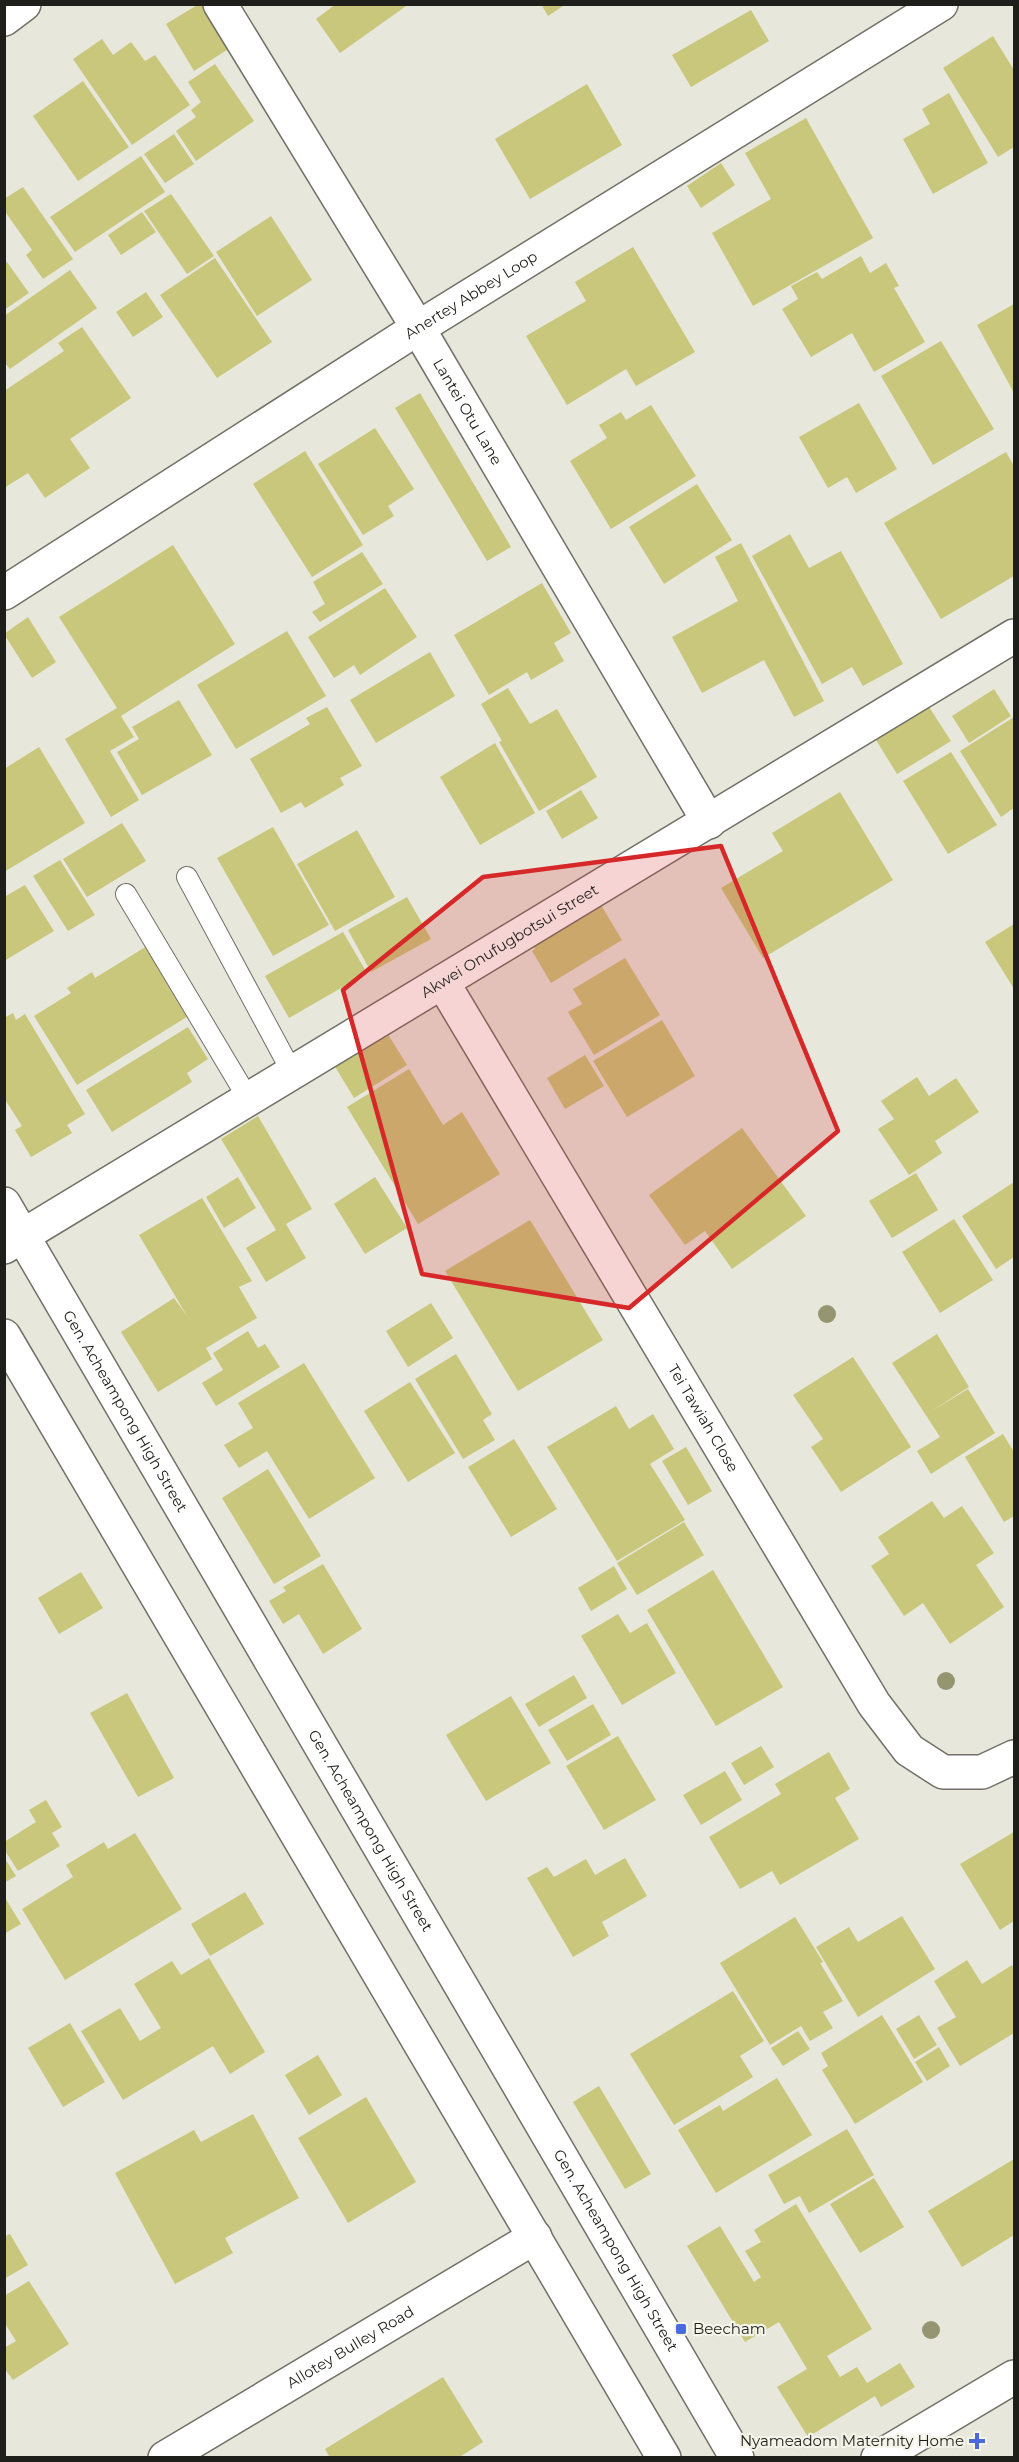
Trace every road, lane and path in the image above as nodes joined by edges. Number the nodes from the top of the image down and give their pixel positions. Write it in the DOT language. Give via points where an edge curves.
graph roads {
  1 [pos="24,4"];
  2 [pos="220,4"];
  3 [pos="941,4"];
  4 [pos="4,19"];
  5 [pos="418,328"];
  6 [pos="4,593"];
  7 [pos="1014,636"];
  8 [pos="709,822"];
  9 [pos="187,877"];
  10 [pos="126,894"];
  11 [pos="443,983"];
  12 [pos="293,1074"];
  13 [pos="249,1100"];
  14 [pos="4,1204"];
  15 [pos="14,1242"];
  16 [pos="4,1335"];
  17 [pos="13,1368"];
  18 [pos="1014,1757"];
  19 [pos="535,2237"];
  20 [pos="1014,2377"];
  21 [pos="165,2457"];
  22 [pos="664,2457"];
  23 [pos="736,2457"];
  24 [pos="878,2457"];
  1 -- 4 [label="street"];
  2 -- 5 [label="street, Lantei Otu Lane"];
  3 -- 5 [label="street, Anertey Abbey Loop"];
  5 -- 6 [label="street, Anertey Abbey Loop"];
  5 -- 8 [label="street, Lantei Otu Lane"];
  7 -- 8 [label="street, Akwei Onufugbotsui Street"];
  8 -- 11 [label="street, Akwei Onufugbotsui Street"];
  9 -- 12 [label="lane"];
  10 -- 13 [label="lane"];
  11 -- 12 [label="street, Akwei Onufugbotsui Street"];
  11 -- 18 [label="street, Tei Tawiah Close" via="881,1713 909,1750 943,1772 982,1772"];
  12 -- 13 [label="street, Akwei Onufugbotsui Street"];
  13 -- 15 [label="street, Akwei Onufugbotsui Street"];
  14 -- 15 [label="street, Gen. Acheampong High Street"];
  15 -- 23 [label="street, Gen. Acheampong High Street"];
  16 -- 17 [label="street"];
  17 -- 19 [label="street"];
  19 -- 21 [label="street, Allotey Bulley Road"];
  19 -- 22 [label="street"];
  20 -- 24 [label="street"];
}
